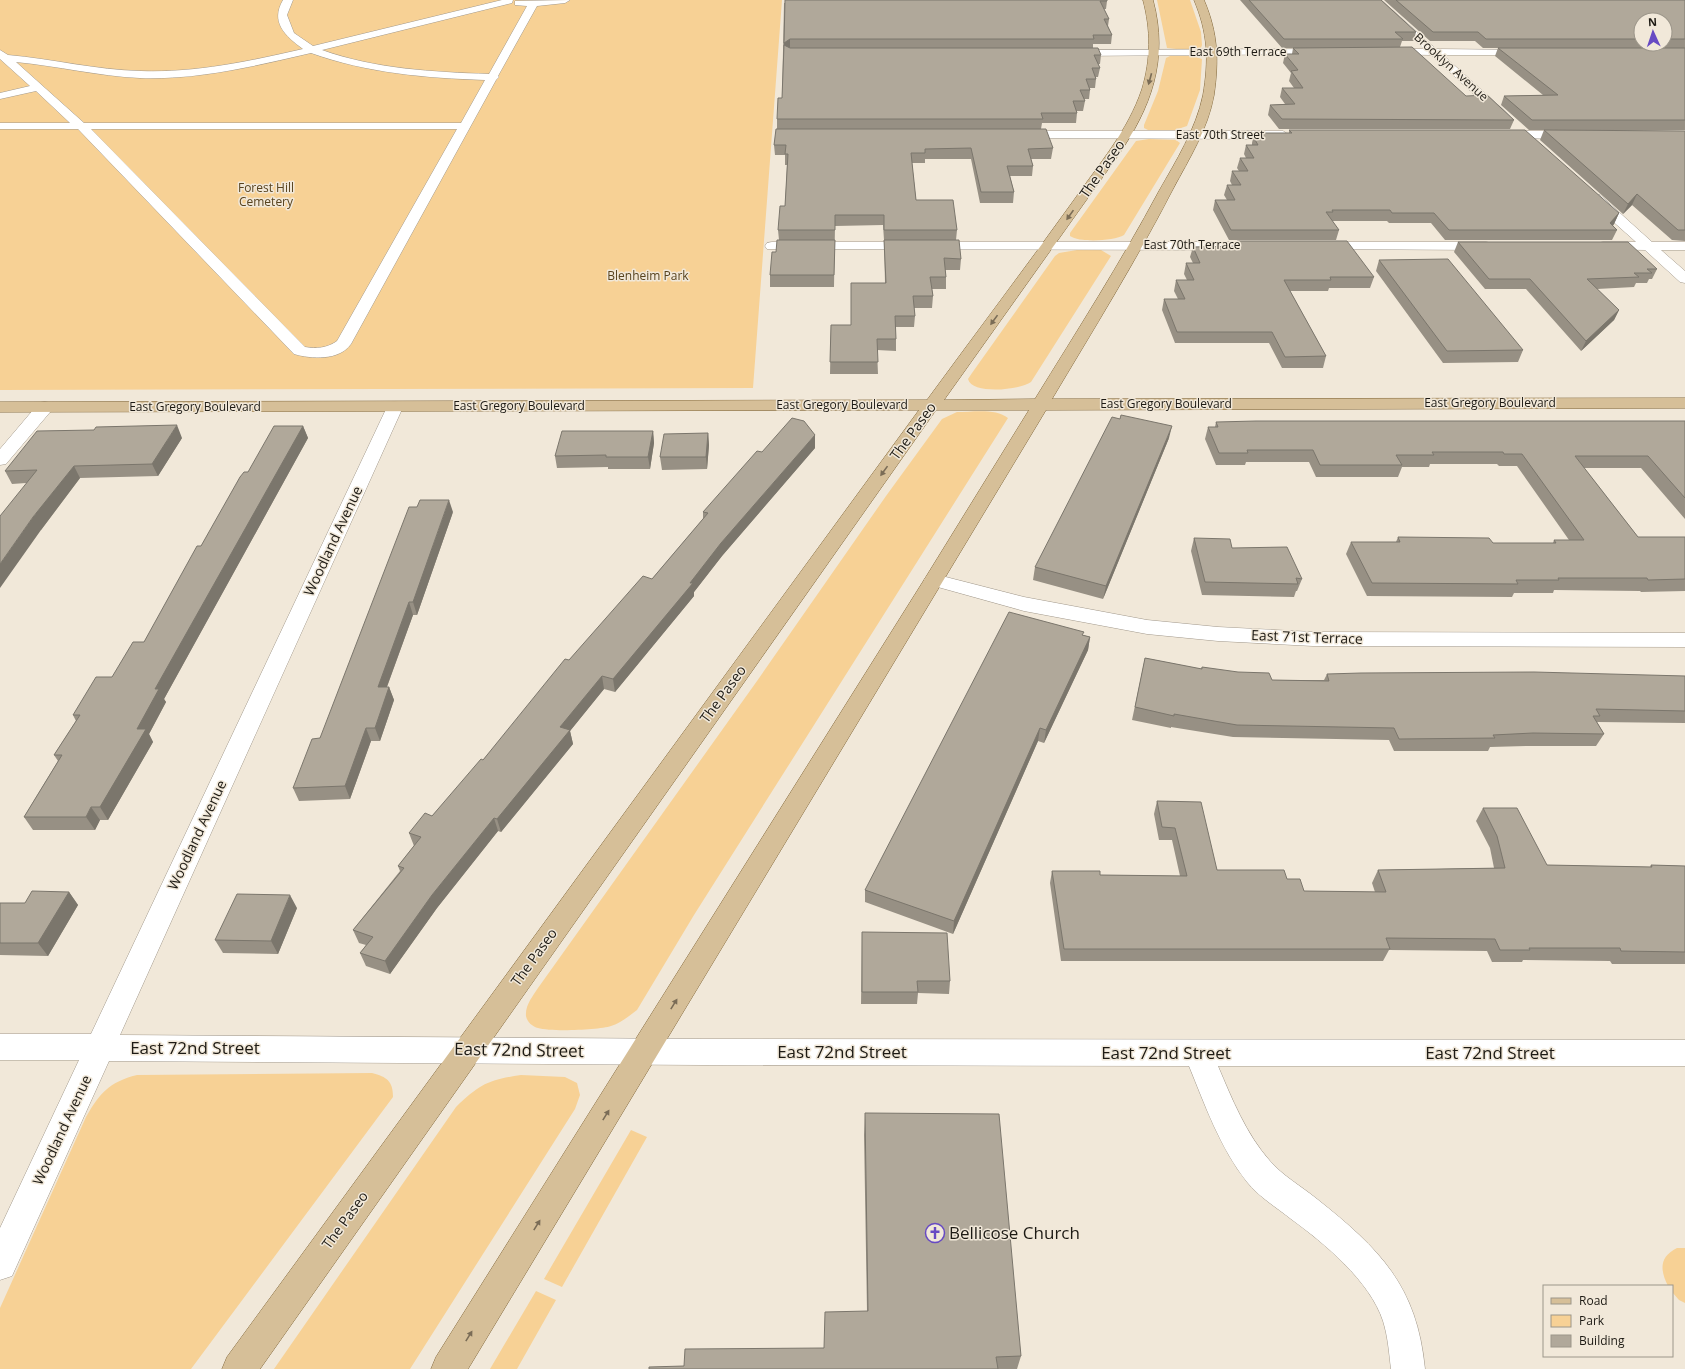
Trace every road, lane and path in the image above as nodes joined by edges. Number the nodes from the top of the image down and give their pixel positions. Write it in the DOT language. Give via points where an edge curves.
graph roads {
  1 [pos="288,0"];
  2 [pos="508,0"];
  3 [pos="565,0"];
  4 [pos="1148,0"];
  5 [pos="1199,0"];
  6 [pos="1376,0"];
  7 [pos="533,4"];
  8 [pos="313,49"];
  9 [pos="1213,52"];
  10 [pos="1328,52"];
  11 [pos="1374,52"];
  12 [pos="1434,52"];
  13 [pos="1535,52"];
  14 [pos="1058,53"];
  15 [pos="1155,53"];
  16 [pos="3,56"];
  17 [pos="494,77"];
  18 [pos="38,87"];
  19 [pos="0,96"];
  20 [pos="0,126"];
  21 [pos="465,126"];
  22 [pos="82,127"];
  23 [pos="1007,135"];
  24 [pos="1126,135"];
  25 [pos="1291,135"];
  26 [pos="1487,135"];
  27 [pos="1526,135"];
  28 [pos="1582,135"];
  29 [pos="1195,136"];
  30 [pos="1537,146"];
  31 [pos="1585,188"];
  32 [pos="772,246"];
  33 [pos="1048,246"];
  34 [pos="1137,246"];
  35 [pos="1281,246"];
  36 [pos="1305,246"];
  37 [pos="1503,246"];
  38 [pos="1590,246"];
  39 [pos="1648,246"];
  40 [pos="1685,246"];
  41 [pos="1685,279"];
  42 [pos="1685,403"];
  43 [pos="932,404"];
  44 [pos="1042,404"];
  45 [pos="0,407"];
  46 [pos="45,407"];
  47 [pos="395,407"];
  48 [pos="0,460"];
  49 [pos="934,580"];
  50 [pos="1685,640"];
  51 [pos="0,1047"];
  52 [pos="99,1048"];
  53 [pos="468,1049"];
  54 [pos="645,1052"];
  55 [pos="1198,1053"];
  56 [pos="1685,1053"];
  57 [pos="0,1264"];
  58 [pos="239,1369"];
  59 [pos="448,1369"];
  60 [pos="1408,1369"];
  1 -- 8 [label="street" via="281,16 284,25 294,38"];
  2 -- 7 [label="street"];
  2 -- 8 [label="street"];
  3 -- 7 [label="street"];
  4 -- 15 [label="main road, The Paseo" via="1155,33"];
  5 -- 9 [label="main road" via="1205,14"];
  6 -- 12 [label="street, Brooklyn Avenue"];
  7 -- 17 [label="street"];
  8 -- 16 [label="street" via="240,66 158,75 103,72"];
  8 -- 17 [label="street" via="376,68 410,73"];
  9 -- 10 [label="street, East 69th Terrace"];
  9 -- 15 [label="street, East 69th Terrace"];
  9 -- 29 [label="main road" via="1208,96"];
  11 -- 12 [label="street"];
  12 -- 13 [label="street"];
  12 -- 27 [label="street, Brooklyn Avenue"];
  14 -- 15 [label="street, East 69th Terrace"];
  15 -- 24 [label="main road, The Paseo, one-way" via="1142,104"];
  16 -- 18 [label="street"];
  17 -- 21 [label="street"];
  18 -- 19 [label="street"];
  18 -- 22 [label="street"];
  20 -- 22 [label="street"];
  21 -- 22 [label="street"];
  21 -- 22 [label="street" via="344,344 322,353 300,351"];
  23 -- 24 [label="street, East 70th Street"];
  24 -- 29 [label="street, East 70th Street"];
  24 -- 33 [label="main road, The Paseo, one-way"];
  25 -- 29 [label="street, East 70th Street"];
  26 -- 27 [label="street"];
  27 -- 28 [label="street"];
  27 -- 30 [label="street, Brooklyn Avenue"];
  29 -- 34 [label="main road"];
  31 -- 39 [label="street"];
  32 -- 33 [label="street, East 70th Terrace"];
  33 -- 34 [label="street, East 70th Terrace"];
  33 -- 43 [label="main road, The Paseo, one-way"];
  34 -- 35 [label="street, East 70th Terrace"];
  34 -- 44 [label="main road"];
  36 -- 37 [label="street"];
  38 -- 39 [label="street"];
  39 -- 40 [label="street"];
  39 -- 41 [label="street"];
  42 -- 44 [label="main road, East Gregory Boulevard"];
  43 -- 44 [label="main road, East Gregory Boulevard"];
  43 -- 47 [label="main road, East Gregory Boulevard"];
  43 -- 53 [label="main road, The Paseo, one-way"];
  44 -- 49 [label="main road"];
  45 -- 46 [label="main road, East Gregory Boulevard"];
  46 -- 47 [label="main road, East Gregory Boulevard"];
  46 -- 48 [label="street"];
  47 -- 52 [label="street, Woodland Avenue"];
  49 -- 50 [label="street, East 71st Terrace" via="1024,604 1147,627 1218,634 1313,639"];
  54 -- 49 [label="main road, one-way"];
  51 -- 52 [label="street, East 72nd Street"];
  52 -- 53 [label="street, East 72nd Street"];
  52 -- 57 [label="street, Woodland Avenue"];
  53 -- 54 [label="street, East 72nd Street"];
  53 -- 58 [label="main road, The Paseo"];
  54 -- 55 [label="street, East 72nd Street"];
  59 -- 54 [label="main road, one-way"];
  55 -- 56 [label="street, East 72nd Street"];
  55 -- 60 [label="street" via="1240,1145 1259,1172 1338,1236 1360,1256 1376,1276 1402,1327 1408,1354"];
}
